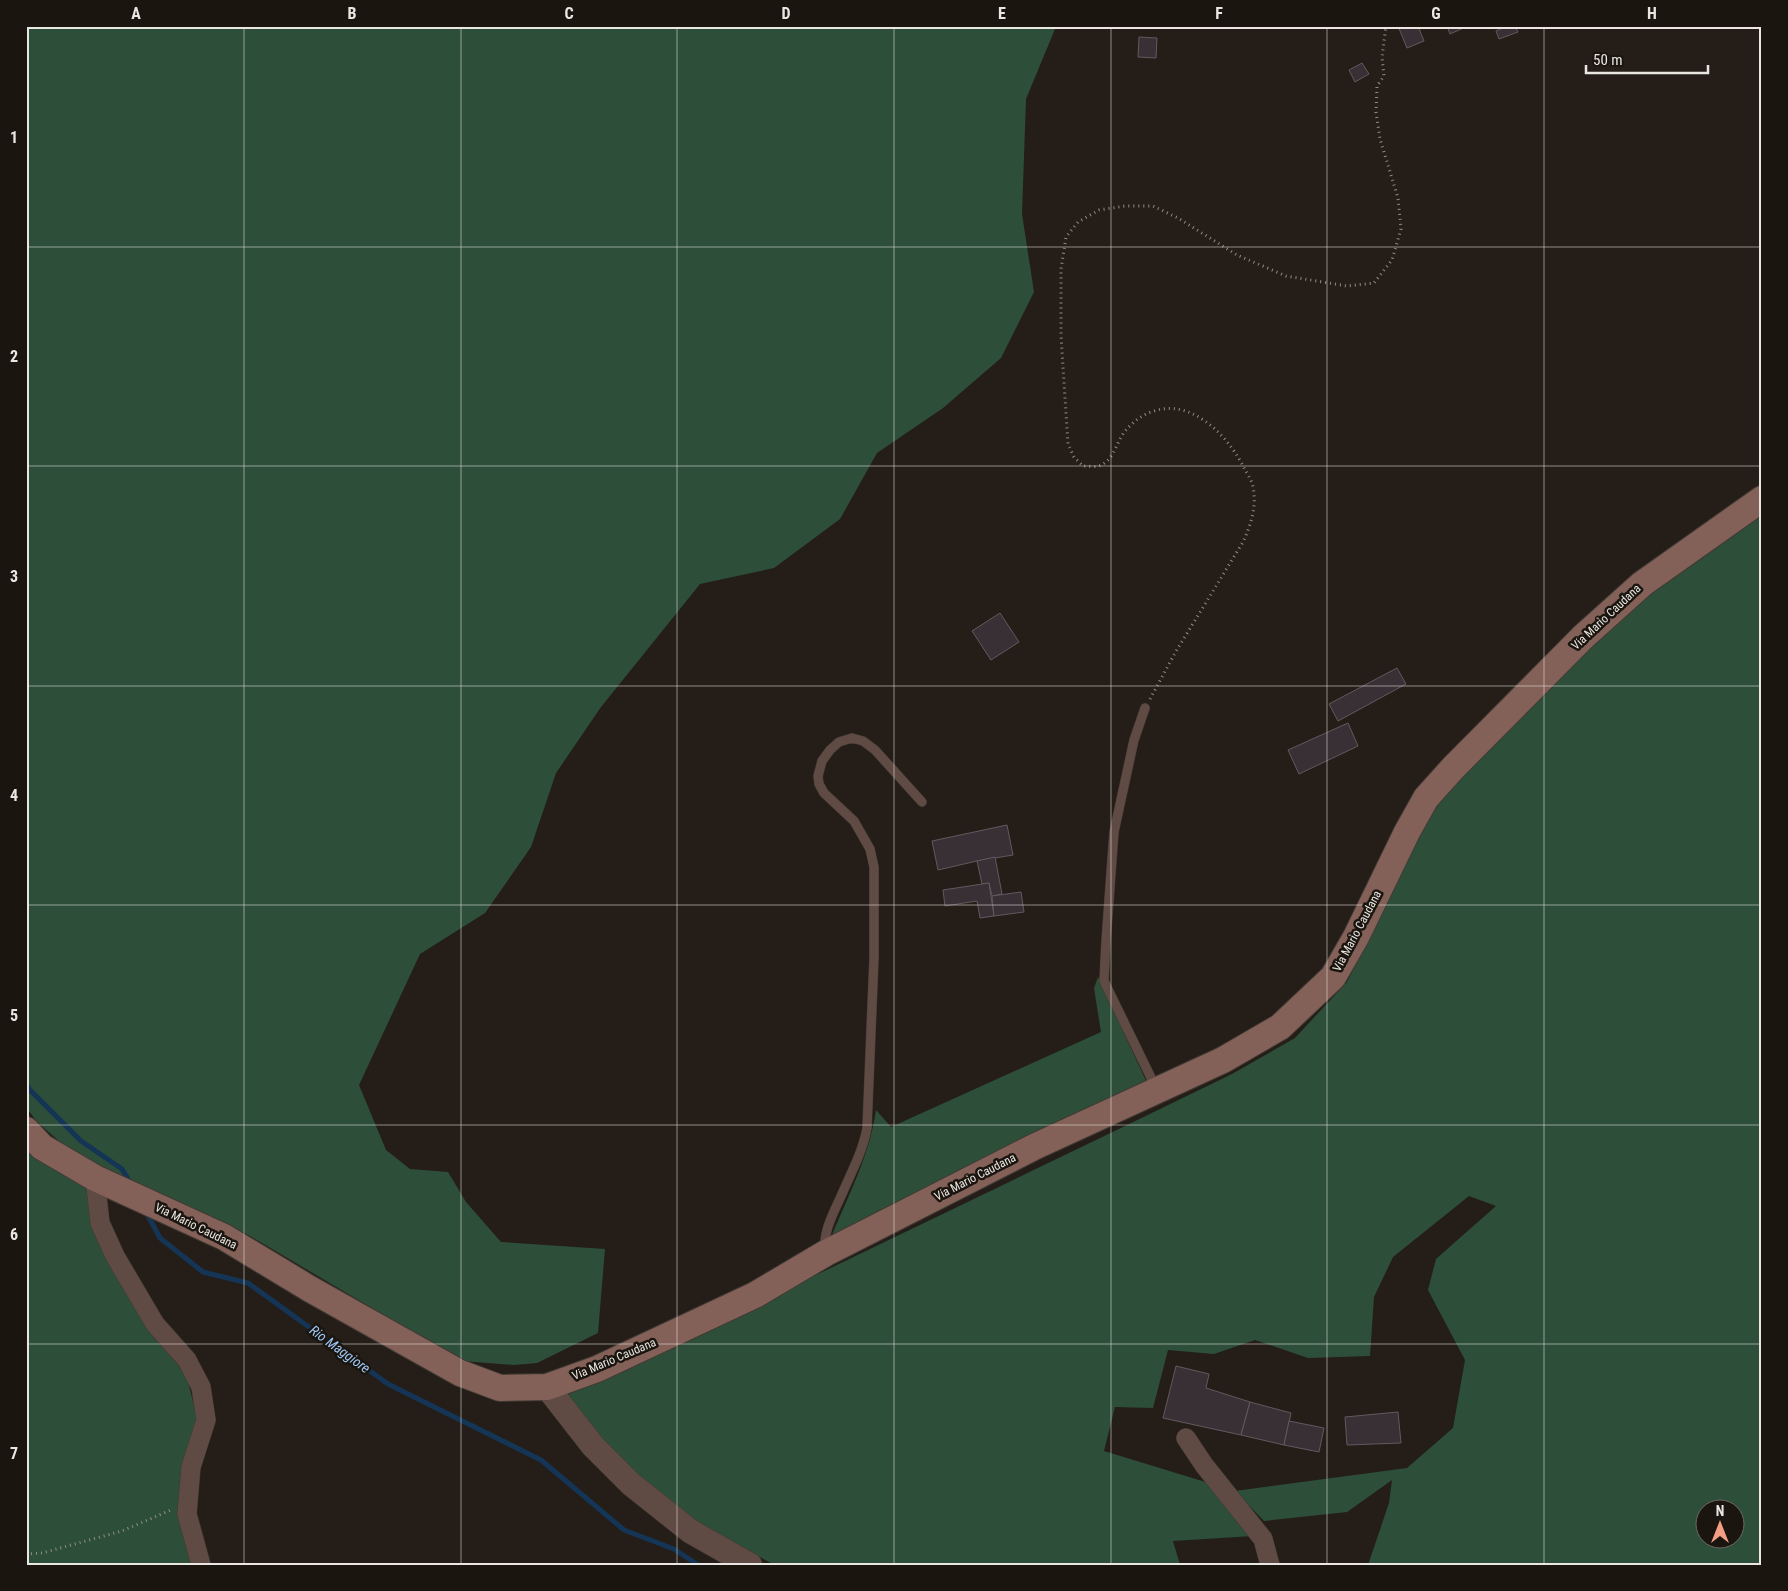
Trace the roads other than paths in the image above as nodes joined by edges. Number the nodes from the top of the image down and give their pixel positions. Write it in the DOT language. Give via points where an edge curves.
graph roads {
  1 [pos="1762,499"];
  2 [pos="1145,708"];
  3 [pos="922,802"];
  4 [pos="1157,1091"];
  5 [pos="26,1130"];
  6 [pos="95,1178"];
  7 [pos="826,1253"];
  8 [pos="547,1386"];
  9 [pos="1186,1438"];
  10 [pos="201,1565"];
  11 [pos="750,1565"];
  12 [pos="1270,1565"];
  1 -- 4 [label="main road, Via Mario Caudana" via="1642,584 1584,637 1426,798 1333,977 1280,1027 1223,1060"];
  2 -- 4 [label="lane" via="1134,740 1114,832 1104,981"];
  3 -- 7 [label="lane" via="863,741 852,738 839,742 822,761 819,784 824,793 854,821 870,849 874,867 875,922 867,1128 831,1217 824,1245"];
  4 -- 7 [label="main road, Via Mario Caudana" via="1036,1146"];
  5 -- 6 [label="main road, Via Mario Caudana" via="42,1147"];
  6 -- 8 [label="main road, Via Mario Caudana" via="224,1237 460,1373 500,1388"];
  6 -- 10 [label="street" via="100,1223 115,1256 155,1324 187,1360 201,1387 206,1420 191,1467 186,1514"];
  7 -- 8 [label="main road, Via Mario Caudana" via="755,1294 597,1369"];
  8 -- 11 [label="street" via="593,1446 631,1484 690,1532"];
  9 -- 12 [label="street" via="1263,1539"];
}
